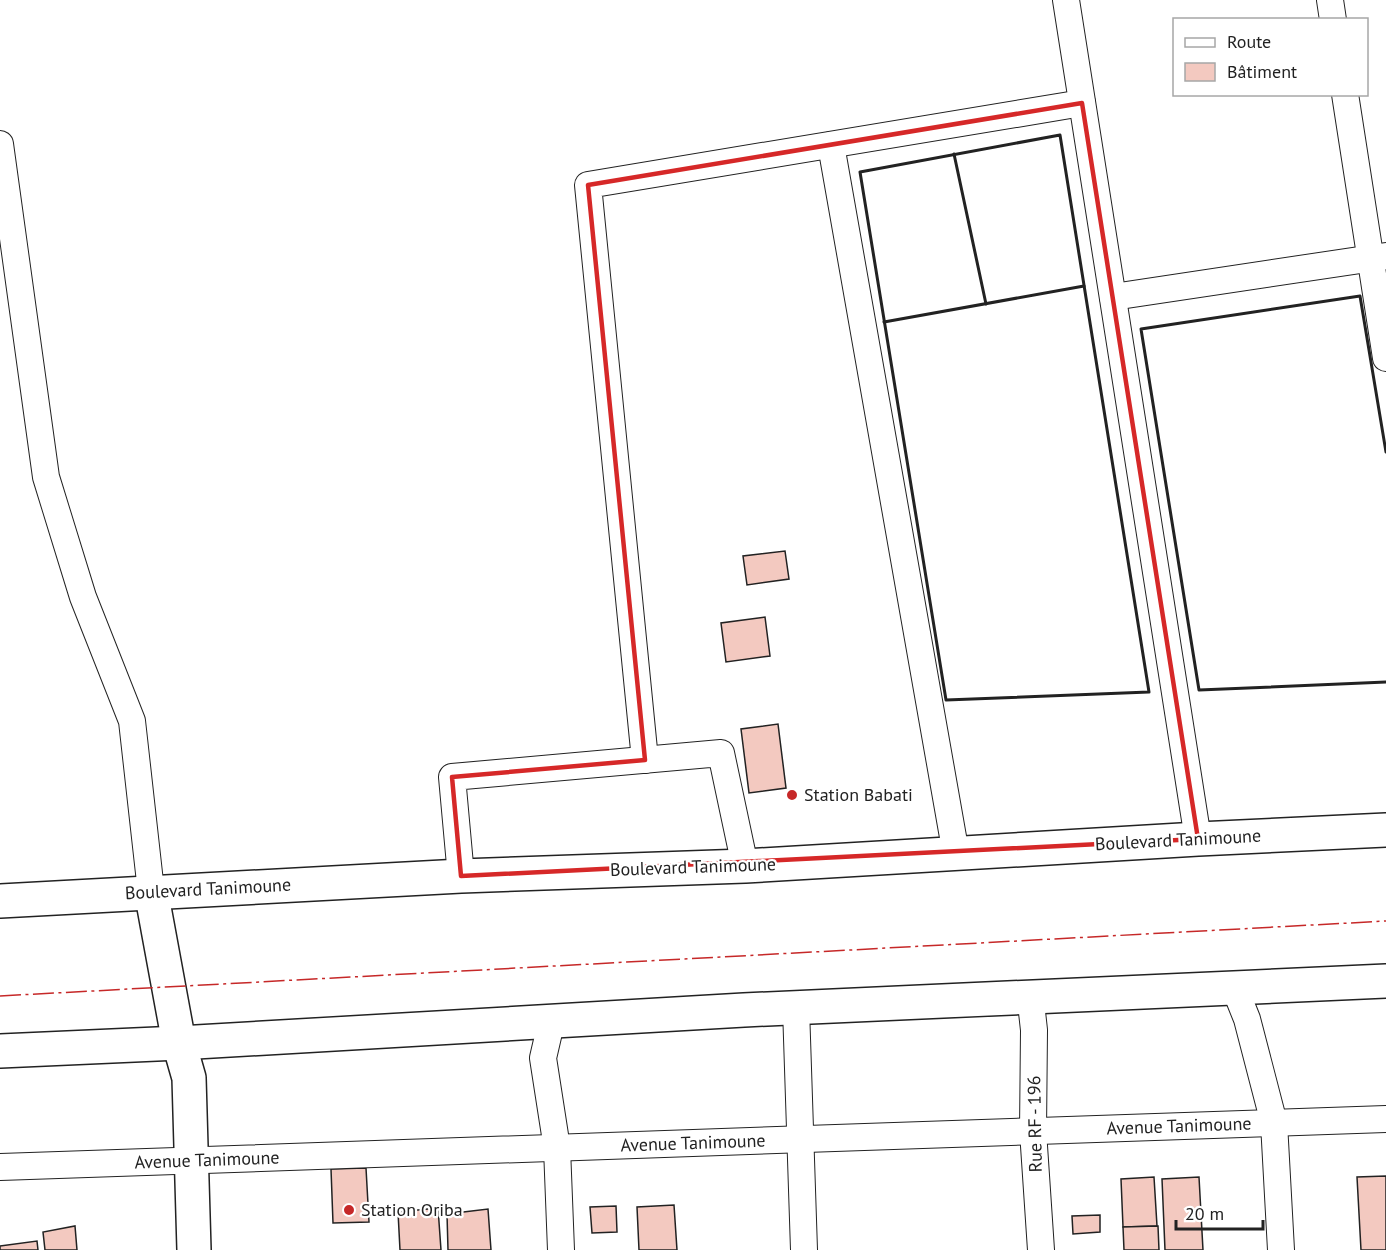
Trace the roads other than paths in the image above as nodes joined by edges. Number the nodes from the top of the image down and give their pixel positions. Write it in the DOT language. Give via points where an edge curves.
graph roads {
  1 [pos="1066,0"];
  2 [pos="1330,0"];
  3 [pos="1333,18"];
  4 [pos="1345,96"];
  5 [pos="1082,103"];
  6 [pos="0,144"];
  7 [pos="831,145"];
  8 [pos="1378,257"];
  9 [pos="1113,297"];
  10 [pos="1386,358"];
  11 [pos="645,760"];
  12 [pos="1386,830"];
  13 [pos="1198,839"];
  14 [pos="956,854"];
  15 [pos="745,866"];
  16 [pos="461,876"];
  17 [pos="151,891"];
  18 [pos="0,901"];
  19 [pos="1386,981"];
  20 [pos="1238,988"];
  21 [pos="1035,998"];
  22 [pos="796,1008"];
  23 [pos="537,1022"];
  24 [pos="179,1043"];
  25 [pos="0,1051"];
  26 [pos="1386,1119"];
  27 [pos="1274,1123"];
  28 [pos="1033,1131"];
  29 [pos="799,1139"];
  30 [pos="557,1148"];
  31 [pos="191,1161"];
  32 [pos="0,1167"];
  33 [pos="194,1250"];
  34 [pos="561,1250"];
  35 [pos="804,1250"];
  36 [pos="1041,1250"];
  37 [pos="1281,1250"];
  1 -- 5 [label="street"];
  2 -- 3 [label="street"];
  4 -- 8 [label="street"];
  5 -- 7 [label="street"];
  5 -- 9 [label="street"];
  6 -- 17 [label="street" via="46,477 83,597 132,721"];
  7 -- 11 [label="street" via="588,185"];
  7 -- 14 [label="street"];
  8 -- 9 [label="street"];
  8 -- 10 [label="street"];
  9 -- 13 [label="street"];
  11 -- 15 [label="street" via="721,753"];
  11 -- 16 [label="street" via="452,777"];
  12 -- 13 [label="main road, Boulevard Tanimoune"];
  13 -- 14 [label="main road, Boulevard Tanimoune"];
  14 -- 15 [label="main road, Boulevard Tanimoune"];
  15 -- 16 [label="main road, Boulevard Tanimoune"];
  16 -- 17 [label="main road, Boulevard Tanimoune"];
  17 -- 18 [label="main road, Boulevard Tanimoune"];
  17 -- 24 [label="main road"];
  19 -- 20 [label="main road"];
  20 -- 21 [label="main road"];
  20 -- 27 [label="street"];
  21 -- 22 [label="main road"];
  21 -- 28 [label="street, Rue RF - 196"];
  22 -- 23 [label="main road"];
  22 -- 29 [label="street"];
  23 -- 24 [label="main road"];
  23 -- 30 [label="street" via="549,1032 543,1058"];
  24 -- 25 [label="main road"];
  24 -- 31 [label="main road" via="189,1078"];
  26 -- 27 [label="street, Avenue Tanimoune"];
  27 -- 28 [label="street, Avenue Tanimoune"];
  27 -- 37 [label="street"];
  28 -- 29 [label="street, Avenue Tanimoune"];
  28 -- 36 [label="street, Rue RF - 196"];
  29 -- 30 [label="street, Avenue Tanimoune"];
  29 -- 35 [label="street"];
  30 -- 31 [label="street, Avenue Tanimoune"];
  30 -- 34 [label="street"];
  31 -- 32 [label="street, Avenue Tanimoune"];
  31 -- 33 [label="main road"];
}
